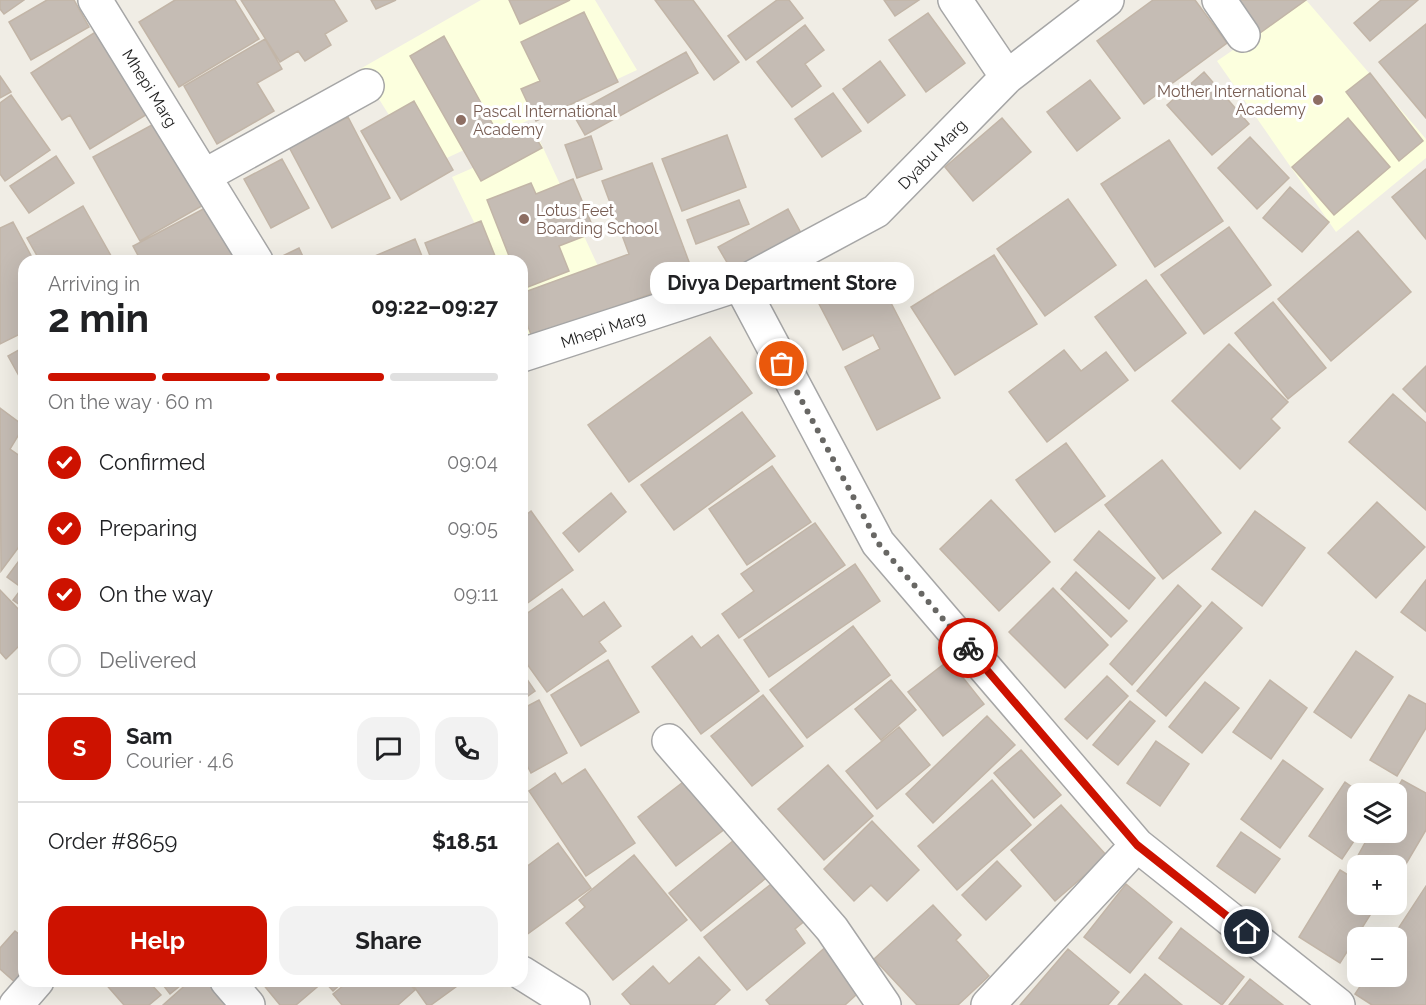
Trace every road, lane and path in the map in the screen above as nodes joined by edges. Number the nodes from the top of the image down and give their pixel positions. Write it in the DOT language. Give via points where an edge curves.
graph roads {
  1 [pos="96,0"];
  2 [pos="955,0"];
  3 [pos="1107,0"];
  4 [pos="1219,0"];
  5 [pos="1243,35"];
  6 [pos="1007,77"];
  7 [pos="367,86"];
  8 [pos="204,176"];
  9 [pos="252,255"];
  10 [pos="740,284"];
  11 [pos="528,353"];
  12 [pos="669,741"];
  13 [pos="1137,845"];
  14 [pos="528,977"];
  15 [pos="32,987"];
  16 [pos="232,987"];
  17 [pos="16,1005"];
  18 [pos="248,1005"];
  19 [pos="573,1005"];
  20 [pos="884,1005"];
  21 [pos="988,1005"];
  22 [pos="1338,1005"];
  1 -- 8 [label="street, Mhepi Marg"];
  2 -- 6 [label="street"];
  3 -- 6 [label="street, Dyabu Marg"];
  4 -- 5 [label="street"];
  6 -- 10 [label="street, Dyabu Marg" via="876,212"];
  7 -- 8 [label="street"];
  8 -- 9 [label="street, Mhepi Marg"];
  10 -- 11 [label="street, Mhepi Marg"];
  10 -- 13 [label="street" via="878,543"];
  12 -- 20 [label="street" via="832,929"];
  13 -- 21 [label="street"];
  13 -- 22 [label="street"];
  14 -- 19 [label="street"];
  15 -- 17 [label="street"];
  16 -- 18 [label="street"];
}
